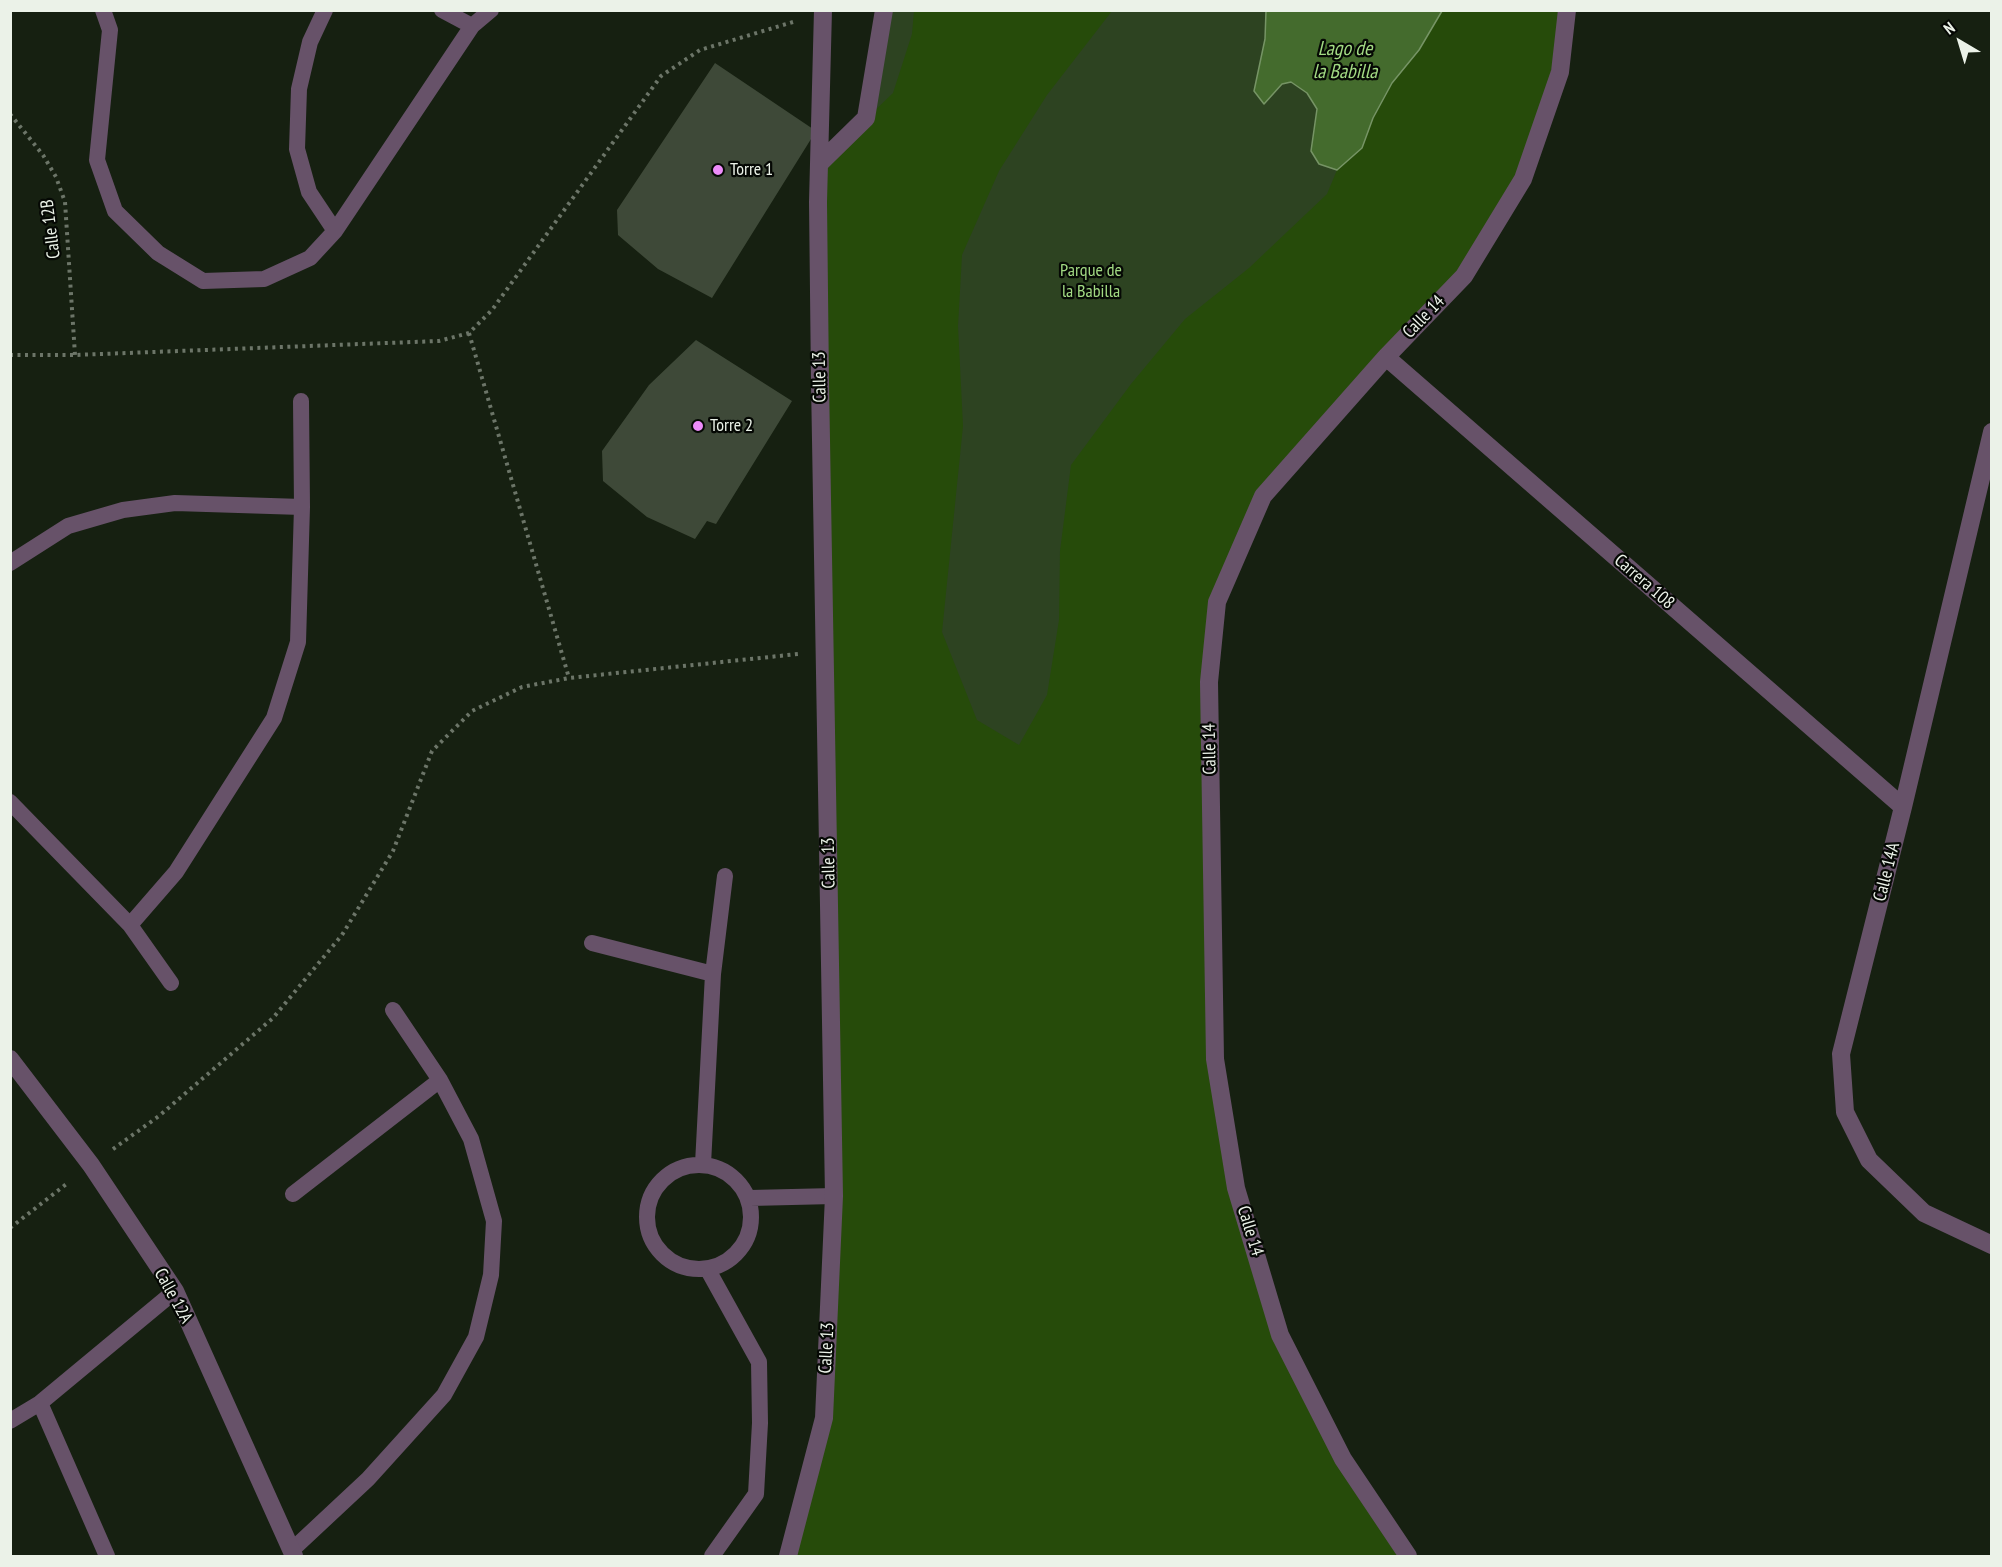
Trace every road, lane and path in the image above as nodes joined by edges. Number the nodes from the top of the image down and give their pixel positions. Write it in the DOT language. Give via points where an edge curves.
graph roads {
  1 [pos="102,10"];
  2 [pos="325,10"];
  3 [pos="441,10"];
  4 [pos="491,10"];
  5 [pos="884,10"];
  6 [pos="1567,10"];
  7 [pos="823,12"];
  8 [pos="472,26"];
  9 [pos="10,114"];
  10 [pos="819,164"];
  11 [pos="335,231"];
  12 [pos="469,333"];
  13 [pos="10,355"];
  14 [pos="75,356"];
  15 [pos="1386,357"];
  16 [pos="300,401"];
  17 [pos="1992,432"];
  18 [pos="302,507"];
  19 [pos="10,563"];
  20 [pos="825,651"];
  21 [pos="568,678"];
  22 [pos="10,802"];
  23 [pos="1903,807"];
  24 [pos="725,876"];
  25 [pos="130,925"];
  26 [pos="592,943"];
  27 [pos="713,974"];
  28 [pos="171,983"];
  29 [pos="393,1010"];
  30 [pos="10,1059"];
  31 [pos="440,1080"];
  32 [pos="704,1164"];
  33 [pos="91,1165"];
  34 [pos="293,1194"];
  35 [pos="834,1196"];
  36 [pos="750,1198"];
  37 [pos="10,1228"];
  38 [pos="1992,1245"];
  39 [pos="708,1270"];
  40 [pos="175,1291"];
  41 [pos="40,1403"];
  42 [pos="10,1421"];
  43 [pos="293,1553"];
  44 [pos="107,1557"];
  45 [pos="712,1557"];
  46 [pos="788,1557"];
  47 [pos="1408,1557"];
  1 -- 11 [label="lane" via="110,30 97,160 116,211 158,253 203,281 264,279 310,258"];
  2 -- 11 [label="lane" via="310,42 298,89 297,149 309,192"];
  3 -- 8 [label="lane"];
  4 -- 8 [label="lane"];
  5 -- 10 [label="street" via="866,118"];
  6 -- 15 [label="street, Calle 14" via="1560,72 1524,179 1464,276"];
  7 -- 10 [label="street, Calle 13"];
  7 -- 12 [label="path" via="700,50 661,76 492,310"];
  8 -- 11 [label="lane"];
  9 -- 14 [label="path, Calle 12B" via="43,155 65,202"];
  10 -- 20 [label="street, Calle 13"];
  12 -- 14 [label="path" via="439,341"];
  12 -- 21 [label="path"];
  13 -- 14 [label="path"];
  15 -- 23 [label="street, Carrera 108"];
  15 -- 47 [label="street, Calle 14" via="1263,496 1217,602 1209,682 1215,1048 1236,1188 1280,1335 1343,1459"];
  16 -- 18 [label="lane"];
  17 -- 23 [label="street, Calle 14A"];
  18 -- 19 [label="lane" via="176,503 123,510 68,526"];
  18 -- 25 [label="lane" via="298,642 274,718 176,872"];
  20 -- 21 [label="path"];
  20 -- 35 [label="street, Calle 13"];
  21 -- 33 [label="path" via="522,687 471,711 432,751 393,851 342,935 273,1018 159,1116"];
  22 -- 25 [label="lane"];
  23 -- 38 [label="street, Calle 14A" via="1841,1054 1845,1112 1869,1160 1924,1213"];
  24 -- 27 [label="lane"];
  25 -- 28 [label="lane"];
  26 -- 27 [label="lane"];
  27 -- 32 [label="lane"];
  29 -- 31 [label="lane"];
  30 -- 33 [label="street, Calle 12A"];
  31 -- 34 [label="lane"];
  31 -- 43 [label="lane" via="471,1139 494,1221 491,1275 476,1337 444,1395 369,1479"];
  32 -- 36 [label="lane" via="732,1174"];
  32 -- 39 [label="lane" via="679,1168 658,1184 647,1207 648,1233 661,1255 683,1269"];
  33 -- 37 [label="path"];
  33 -- 40 [label="street, Calle 12A"];
  35 -- 36 [label="lane"];
  35 -- 46 [label="street, Calle 13" via="824,1418"];
  36 -- 39 [label="lane" via="752,1229 736,1256"];
  39 -- 45 [label="lane" via="759,1362 760,1423 756,1494"];
  40 -- 41 [label="lane"];
  40 -- 43 [label="street, Calle 12A"];
  41 -- 42 [label="lane"];
  41 -- 44 [label="lane"];
}
